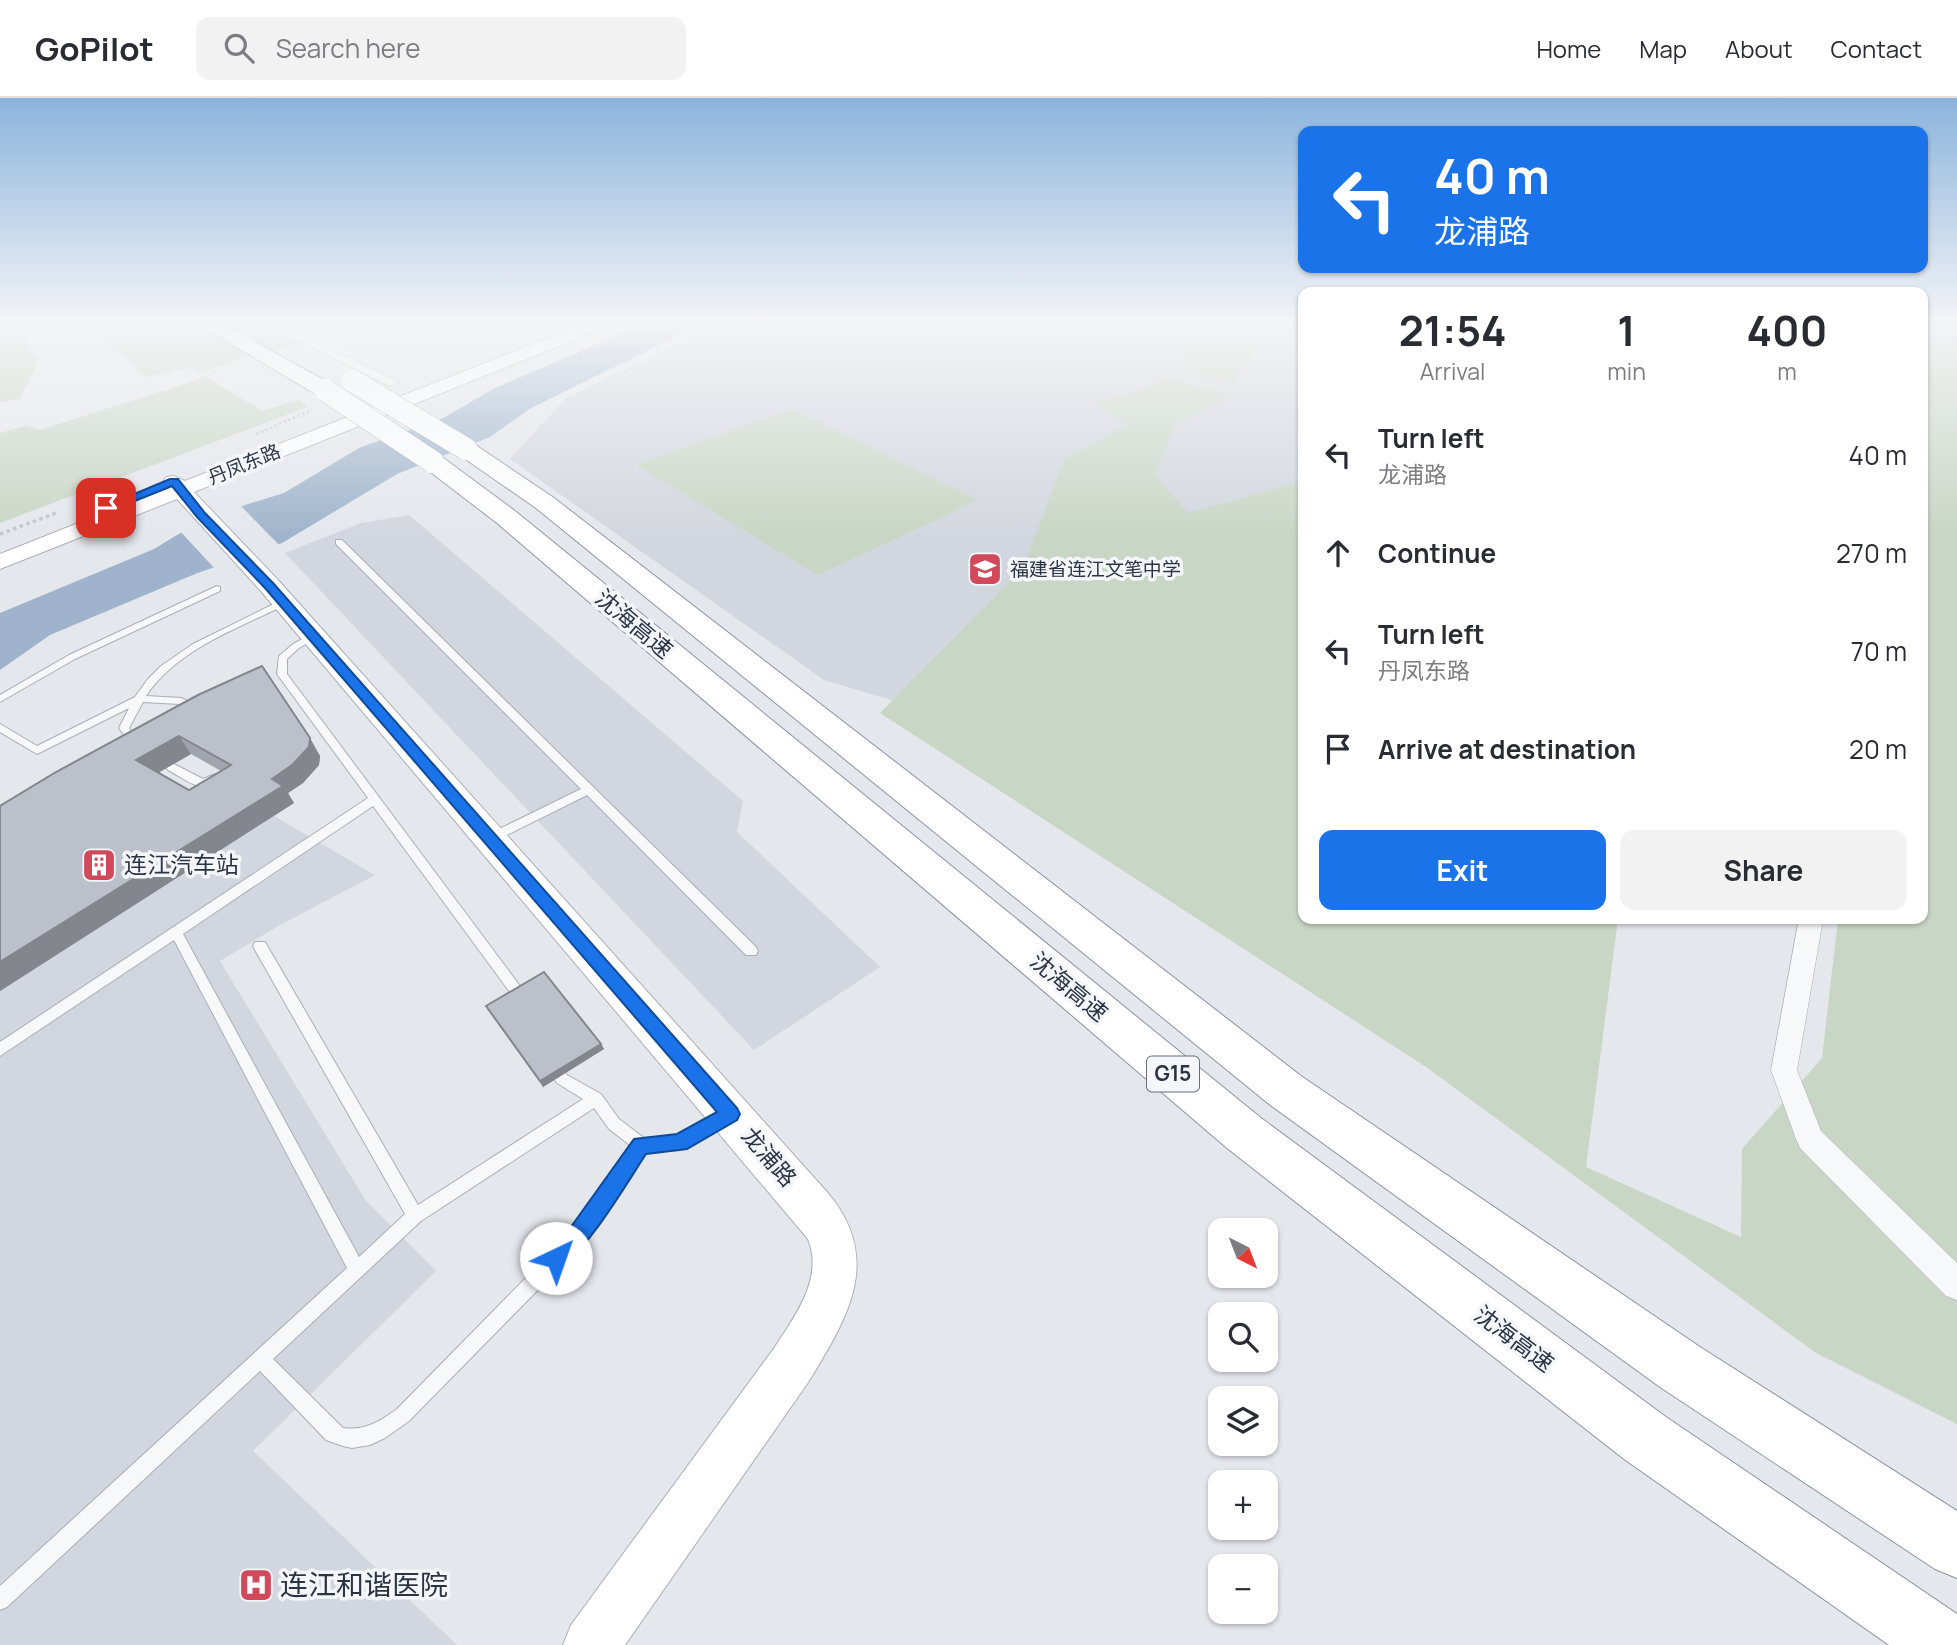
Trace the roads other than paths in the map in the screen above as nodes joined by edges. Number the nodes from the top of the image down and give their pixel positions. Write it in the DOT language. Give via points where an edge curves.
graph roads {
  1 [pos="331,393"];
  2 [pos="369,393"];
  3 [pos="406,393"];
  4 [pos="418,393"];
  5 [pos="450,456"];
  6 [pos="177,486"];
  7 [pos="339,542"];
  8 [pos="0,551"];
  9 [pos="0,562"];
  10 [pos="217,589"];
  11 [pos="284,603"];
  12 [pos="314,636"];
  13 [pos="0,699"];
  14 [pos="139,699"];
  15 [pos="206,712"];
  16 [pos="0,727"];
  17 [pos="137,748"];
  18 [pos="172,767"];
  19 [pos="220,774"];
  20 [pos="589,790"];
  21 [pos="374,799"];
  22 [pos="491,838"];
  23 [pos="1810,924"];
  24 [pos="176,932"];
  25 [pos="260,946"];
  26 [pos="751,951"];
  27 [pos="521,1024"];
  28 [pos="0,1050"];
  29 [pos="545,1057"];
  30 [pos="596,1100"];
  31 [pos="730,1114"];
  32 [pos="641,1145"];
  33 [pos="415,1216"];
  34 [pos="357,1269"];
  35 [pos="1957,1286"];
  36 [pos="260,1359"];
  37 [pos="1957,1547"];
  38 [pos="0,1600"];
  39 [pos="591,1645"];
  40 [pos="1945,1645"];
  1 -- 5 [label="highway, 沈海高速 / G15, bridge"];
  2 -- 5 [label="highway, 沈海高速 / G15, bridge"];
  3 -- 6 [label="main road, 丹凤东路"];
  4 -- 6 [label="main road, 丹凤东路"];
  5 -- 37 [label="highway, 沈海高速 / G15" via="556,512 1285,1090 1680,1367"];
  5 -- 40 [label="highway, 沈海高速 / G15" via="506,517 1244,1133 1645,1438"];
  6 -- 8 [label="main road, 丹凤东路"];
  6 -- 9 [label="main road, 丹凤东路"];
  6 -- 11 [label="main road, 龙浦路"];
  7 -- 20 [label="lane"];
  10 -- 13 [label="lane" via="72,657"];
  11 -- 12 [label="main road, 龙浦路"];
  11 -- 14 [label="lane" via="181,656"];
  12 -- 21 [label="lane" via="282,658 282,674"];
  12 -- 22 [label="main road, 龙浦路"];
  14 -- 15 [label="lane" via="181,701"];
  14 -- 16 [label="lane" via="37,751"];
  14 -- 17 [label="lane" via="124,728"];
  18 -- 19 [label="lane" via="203,784"];
  20 -- 22 [label="lane"];
  20 -- 26 [label="lane"];
  21 -- 24 [label="lane"];
  21 -- 27 [label="lane" via="516,990 513,1013"];
  22 -- 31 [label="main road, 龙浦路"];
  23 -- 35 [label="street" via="1784,1070 1810,1139"];
  24 -- 28 [label="lane"];
  24 -- 34 [label="lane"];
  25 -- 33 [label="lane"];
  29 -- 30 [label="lane" via="562,1079"];
  30 -- 32 [label="lane" via="614,1124"];
  30 -- 33 [label="lane"];
  31 -- 32 [label="lane" via="680,1143"];
  31 -- 39 [label="main road, 龙浦路" via="826,1226 832,1241 833,1283 828,1304 792,1364"];
  32 -- 36 [label="lane" via="576,1238 384,1429 363,1439 346,1440 332,1433"];
  33 -- 34 [label="lane"];
  34 -- 36 [label="lane"];
  36 -- 38 [label="lane"];
}
